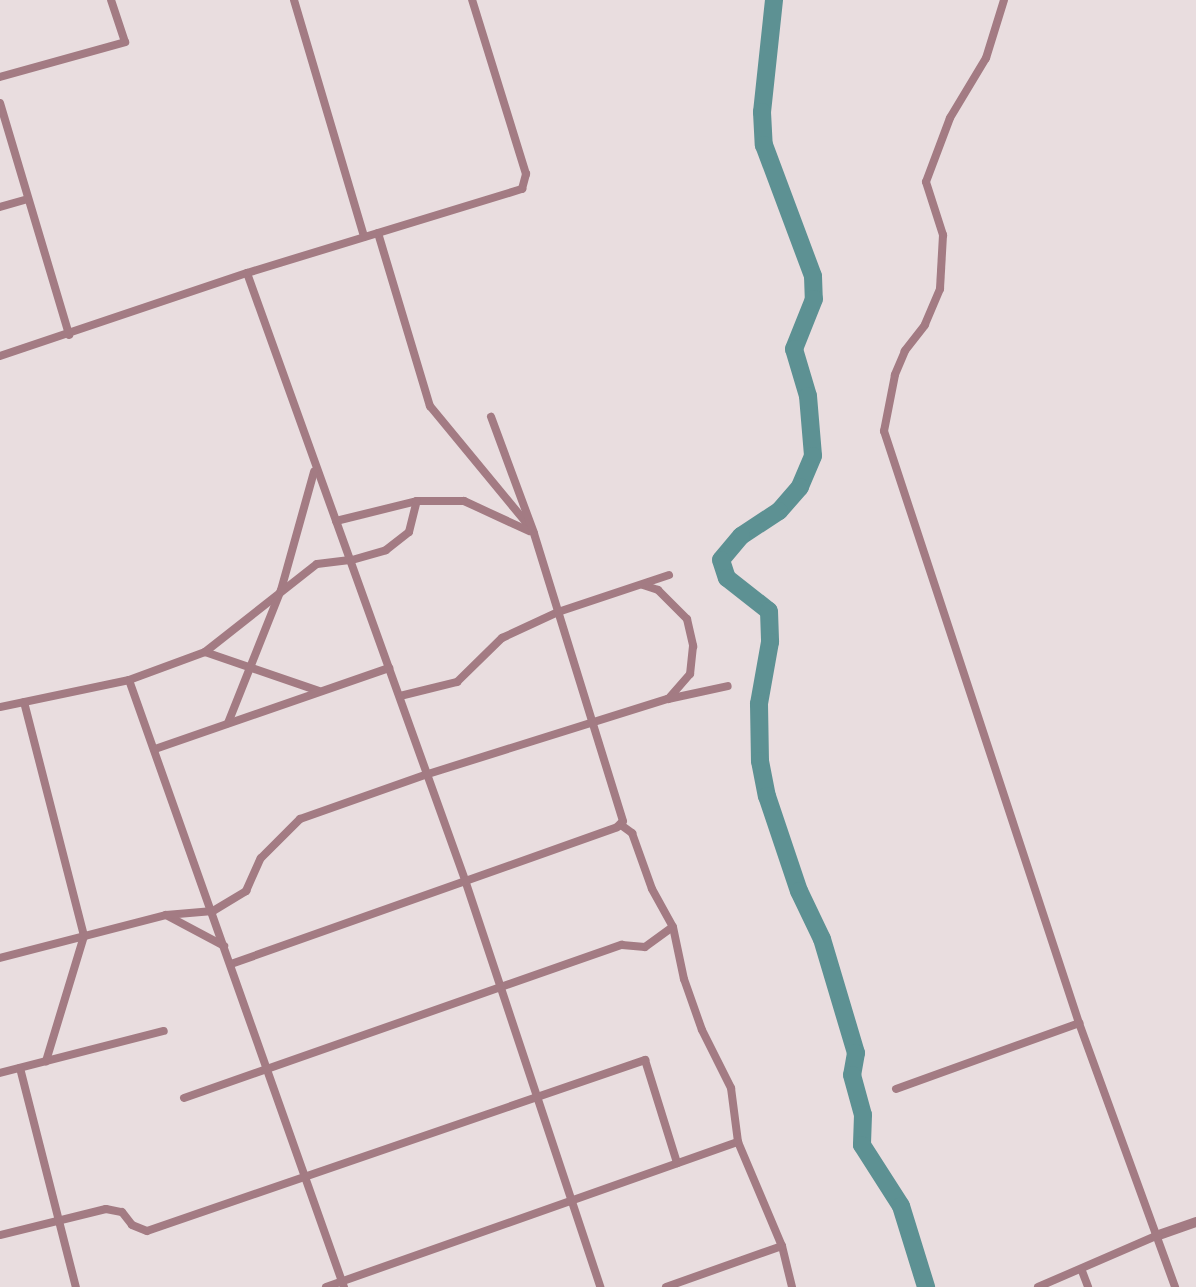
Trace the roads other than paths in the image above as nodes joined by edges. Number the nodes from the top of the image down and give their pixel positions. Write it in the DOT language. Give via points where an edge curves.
graph roads {
  1 [pos="111,0"];
  2 [pos="294,0"];
  3 [pos="472,0"];
  4 [pos="1004,0"];
  5 [pos="0,77"];
  6 [pos="0,103"];
  7 [pos="28,199"];
  8 [pos="0,207"];
  9 [pos="378,233"];
  10 [pos="364,236"];
  11 [pos="247,273"];
  12 [pos="68,335"];
  13 [pos="0,356"];
  14 [pos="491,417"];
  15 [pos="314,471"];
  16 [pos="417,502"];
  17 [pos="336,521"];
  18 [pos="534,533"];
  19 [pos="352,560"];
  20 [pos="668,575"];
  21 [pos="640,584"];
  22 [pos="281,590"];
  23 [pos="558,612"];
  24 [pos="205,652"];
  25 [pos="248,666"];
  26 [pos="389,668"];
  27 [pos="129,680"];
  28 [pos="728,686"];
  29 [pos="319,691"];
  30 [pos="400,696"];
  31 [pos="668,699"];
  32 [pos="24,702"];
  33 [pos="0,708"];
  34 [pos="596,722"];
  35 [pos="228,723"];
  36 [pos="156,749"];
  37 [pos="428,774"];
  38 [pos="621,825"];
  39 [pos="465,880"];
  40 [pos="214,911"];
  41 [pos="166,915"];
  42 [pos="673,927"];
  43 [pos="84,936"];
  44 [pos="225,947"];
  45 [pos="0,958"];
  46 [pos="231,964"];
  47 [pos="501,990"];
  48 [pos="1078,1024"];
  49 [pos="164,1031"];
  50 [pos="46,1061"];
  51 [pos="20,1068"];
  52 [pos="266,1070"];
  53 [pos="0,1073"];
  54 [pos="896,1089"];
  55 [pos="540,1095"];
  56 [pos="184,1098"];
  57 [pos="738,1142"];
  58 [pos="677,1163"];
  59 [pos="304,1179"];
  60 [pos="574,1198"];
  61 [pos="59,1220"];
  62 [pos="1196,1222"];
  63 [pos="0,1235"];
  64 [pos="1156,1236"];
  65 [pos="782,1246"];
  66 [pos="1082,1271"];
  67 [pos="343,1284"];
  68 [pos="76,1287"];
  69 [pos="326,1287"];
  70 [pos="600,1287"];
  71 [pos="666,1287"];
  72 [pos="792,1287"];
  73 [pos="1038,1287"];
  74 [pos="1088,1287"];
  75 [pos="1175,1287"];
  1 -- 5 [label="street" via="124,42"];
  2 -- 10 [label="street"];
  3 -- 9 [label="street" via="526,184"];
  4 -- 48 [label="street" via="986,58 950,118 926,182 942,235 940,289 926,325 904,351 884,431"];
  6 -- 7 [label="street"];
  7 -- 8 [label="street"];
  7 -- 12 [label="street"];
  9 -- 10 [label="street"];
  9 -- 18 [label="street" via="430,406"];
  10 -- 11 [label="street"];
  11 -- 12 [label="street"];
  11 -- 15 [label="street"];
  12 -- 13 [label="street"];
  14 -- 18 [label="street"];
  15 -- 17 [label="street"];
  15 -- 22 [label="street"];
  16 -- 17 [label="street"];
  16 -- 18 [label="street" via="464,501"];
  16 -- 19 [label="street" via="409,532 386,550"];
  17 -- 19 [label="street"];
  18 -- 23 [label="street"];
  19 -- 22 [label="street" via="316,564"];
  19 -- 26 [label="street"];
  20 -- 21 [label="street"];
  21 -- 23 [label="street"];
  21 -- 31 [label="street" via="658,590 687,618 694,646 690,674"];
  22 -- 24 [label="street"];
  22 -- 25 [label="street"];
  23 -- 30 [label="street" via="502,638 457,682"];
  23 -- 34 [label="street"];
  24 -- 25 [label="street"];
  24 -- 27 [label="street"];
  25 -- 29 [label="street"];
  25 -- 35 [label="street"];
  26 -- 29 [label="street"];
  26 -- 30 [label="street"];
  27 -- 32 [label="street"];
  27 -- 36 [label="street"];
  28 -- 31 [label="street"];
  29 -- 35 [label="street"];
  30 -- 37 [label="street"];
  31 -- 34 [label="street"];
  32 -- 33 [label="street"];
  32 -- 43 [label="street"];
  34 -- 37 [label="street"];
  34 -- 38 [label="street"];
  35 -- 36 [label="street"];
  36 -- 40 [label="street"];
  37 -- 39 [label="street"];
  37 -- 40 [label="street" via="300,820 261,858 246,891"];
  38 -- 39 [label="street"];
  38 -- 42 [label="street" via="632,832"];
  39 -- 46 [label="street"];
  39 -- 47 [label="street"];
  40 -- 41 [label="street"];
  40 -- 44 [label="street"];
  41 -- 43 [label="street"];
  41 -- 44 [label="street"];
  42 -- 47 [label="street" via="646,947 622,945"];
  42 -- 57 [label="street" via="684,979 731,1088"];
  43 -- 45 [label="street"];
  43 -- 50 [label="street"];
  44 -- 46 [label="street"];
  46 -- 52 [label="street"];
  47 -- 52 [label="street"];
  47 -- 55 [label="street"];
  48 -- 54 [label="street"];
  48 -- 64 [label="street"];
  49 -- 50 [label="street"];
  50 -- 51 [label="street"];
  51 -- 53 [label="street"];
  51 -- 61 [label="street"];
  52 -- 56 [label="street"];
  52 -- 59 [label="street"];
  55 -- 58 [label="street" via="645,1060"];
  55 -- 59 [label="street"];
  55 -- 60 [label="street"];
  57 -- 58 [label="street"];
  57 -- 65 [label="street"];
  58 -- 60 [label="street"];
  59 -- 61 [label="street" via="148,1231 113,1209"];
  59 -- 67 [label="street"];
  60 -- 67 [label="street"];
  60 -- 70 [label="street"];
  61 -- 63 [label="street"];
  61 -- 68 [label="street"];
  62 -- 64 [label="street"];
  64 -- 66 [label="street"];
  64 -- 75 [label="street"];
  65 -- 71 [label="street"];
  65 -- 72 [label="street"];
  66 -- 73 [label="street"];
  66 -- 74 [label="street"];
  67 -- 69 [label="street"];
}
